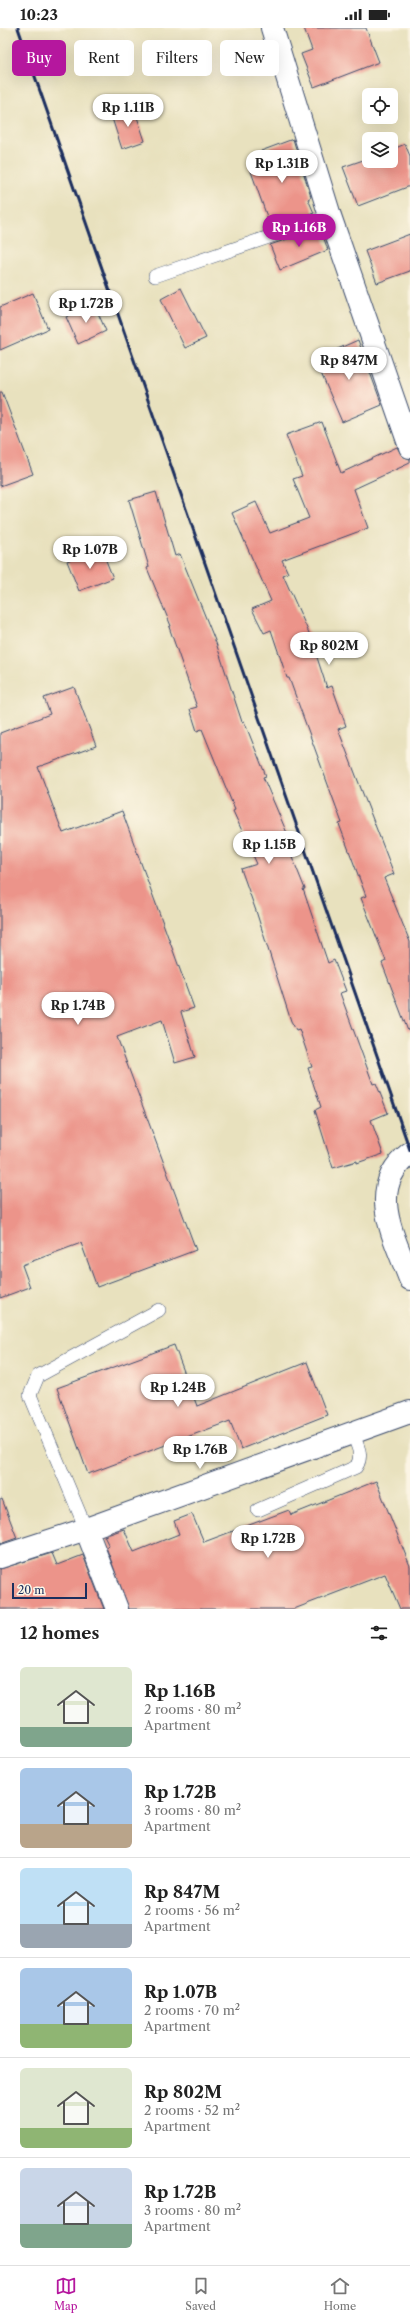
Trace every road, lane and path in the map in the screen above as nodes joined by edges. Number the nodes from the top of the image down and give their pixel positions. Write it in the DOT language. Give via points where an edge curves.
graph roads {
  1 [pos="272,28"];
  2 [pos="330,216"];
  3 [pos="155,276"];
  4 [pos="410,447"];
  5 [pos="410,1153"];
  6 [pos="410,1279"];
  7 [pos="158,1310"];
  8 [pos="410,1412"];
  9 [pos="352,1433"];
  10 [pos="258,1510"];
  11 [pos="86,1529"];
  12 [pos="0,1558"];
  13 [pos="117,1609"];
  1 -- 2 [label="street"];
  2 -- 3 [label="lane"];
  2 -- 4 [label="street"];
  5 -- 6 [label="street" via="397,1163 385,1196 387,1215"];
  7 -- 11 [label="lane" via="38,1376 30,1395"];
  8 -- 9 [label="street"];
  9 -- 10 [label="lane" via="360,1451 361,1461 356,1467"];
  9 -- 11 [label="street"];
  11 -- 12 [label="street"];
  11 -- 13 [label="street"];
}
